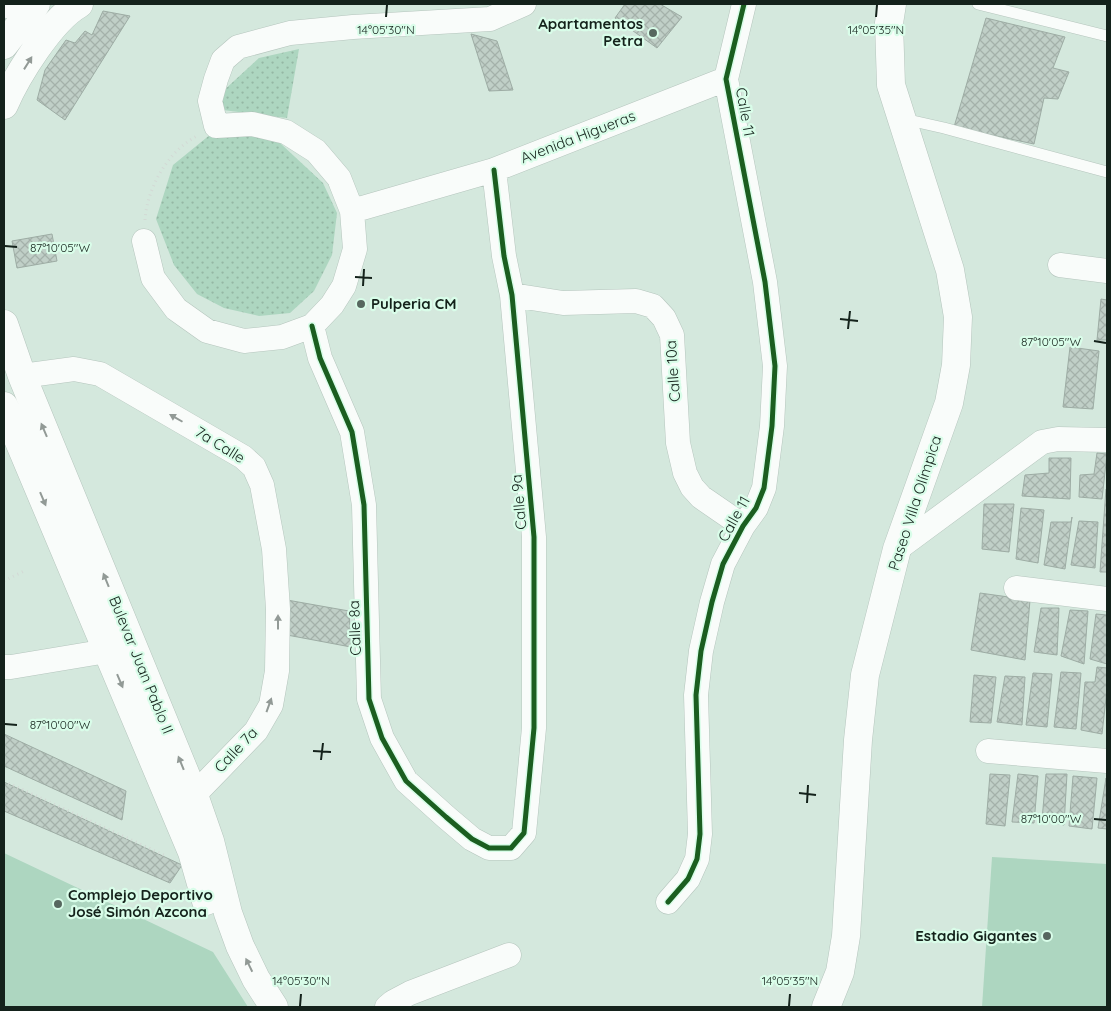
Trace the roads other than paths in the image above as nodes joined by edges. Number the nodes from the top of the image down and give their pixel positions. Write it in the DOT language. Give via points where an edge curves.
graph roads {
  1 [pos="80,4"];
  2 [pos="524,4"];
  3 [pos="744,4"];
  4 [pos="892,4"];
  5 [pos="978,4"];
  6 [pos="23,7"];
  7 [pos="1107,36"];
  8 [pos="4,45"];
  9 [pos="726,80"];
  10 [pos="4,105"];
  11 [pos="902,119"];
  12 [pos="494,170"];
  13 [pos="1107,172"];
  14 [pos="352,211"];
  15 [pos="144,241"];
  16 [pos="1060,265"];
  17 [pos="1107,271"];
  18 [pos="512,295"];
  19 [pos="4,324"];
  20 [pos="312,326"];
  21 [pos="22,376"];
  22 [pos="4,406"];
  23 [pos="1107,440"];
  24 [pos="743,526"];
  25 [pos="897,549"];
  26 [pos="1016,588"];
  27 [pos="1107,599"];
  28 [pos="107,651"];
  29 [pos="4,667"];
  30 [pos="277,671"];
  31 [pos="988,751"];
  32 [pos="1107,761"];
  33 [pos="194,795"];
  34 [pos="524,833"];
  35 [pos="668,902"];
  36 [pos="510,955"];
  37 [pos="252,1007"];
  38 [pos="274,1007"];
  39 [pos="387,1007"];
  40 [pos="826,1007"];
  10 -- 1 [label="main road, one-way" via="48,30"];
  2 -- 14 [label="street" via="490,19 290,33 238,47 224,60 210,101 216,126 252,124 286,132 316,151 339,178"];
  3 -- 9 [label="street"];
  4 -- 11 [label="main road, Paseo Villa Olímpica" via="889,22 891,85"];
  5 -- 7 [label="lane"];
  6 -- 8 [label="main road"];
  9 -- 12 [label="street, Avenida Higueras"];
  9 -- 24 [label="street, Calle 11" via="765,282 775,366 764,488 756,508"];
  11 -- 13 [label="lane"];
  11 -- 25 [label="main road, Paseo Villa Olímpica" via="950,270 958,317 956,365 948,402"];
  12 -- 14 [label="street, Avenida Higueras"];
  12 -- 18 [label="street, Calle 9a"];
  14 -- 20 [label="street" via="355,249 344,286"];
  15 -- 20 [label="street" via="153,278 176,310 207,331 244,341 282,337"];
  16 -- 17 [label="street"];
  18 -- 24 [label="street, Calle 10a" via="563,303 636,301 653,306 664,318 672,335 678,443 685,473 701,497"];
  18 -- 34 [label="street, Calle 9a" via="534,536 534,728"];
  19 -- 21 [label="main road, Bulevar Juan Pablo II"];
  20 -- 34 [label="street, Calle 8a" via="320,358 352,432 364,505 370,699 382,738 406,781 472,839 489,848 512,848"];
  30 -- 21 [label="street, 7a Calle, one-way" via="278,609 274,550 262,486 254,467 243,457 100,374 74,369"];
  33 -- 21 [label="main road, Bulevar Juan Pablo II, one-way"];
  22 -- 28 [label="main road, Bulevar Juan Pablo II, one-way"];
  23 -- 25 [label="street" via="1058,439 1042,442"];
  24 -- 35 [label="street, Calle 11" via="723,564 701,651 696,695 700,834 697,859 688,879"];
  25 -- 40 [label="main road, Paseo Villa Olímpica" via="865,675 846,936 840,972"];
  26 -- 27 [label="street"];
  28 -- 29 [label="street"];
  28 -- 37 [label="main road, Bulevar Juan Pablo II, one-way" via="192,852 210,919 224,954"];
  33 -- 30 [label="street, Calle 7a, one-way" via="256,731 271,705"];
  31 -- 32 [label="street"];
  38 -- 33 [label="main road, Bulevar Juan Pablo II, one-way" via="240,946"];
  36 -- 39 [label="street" via="410,993"];
}
